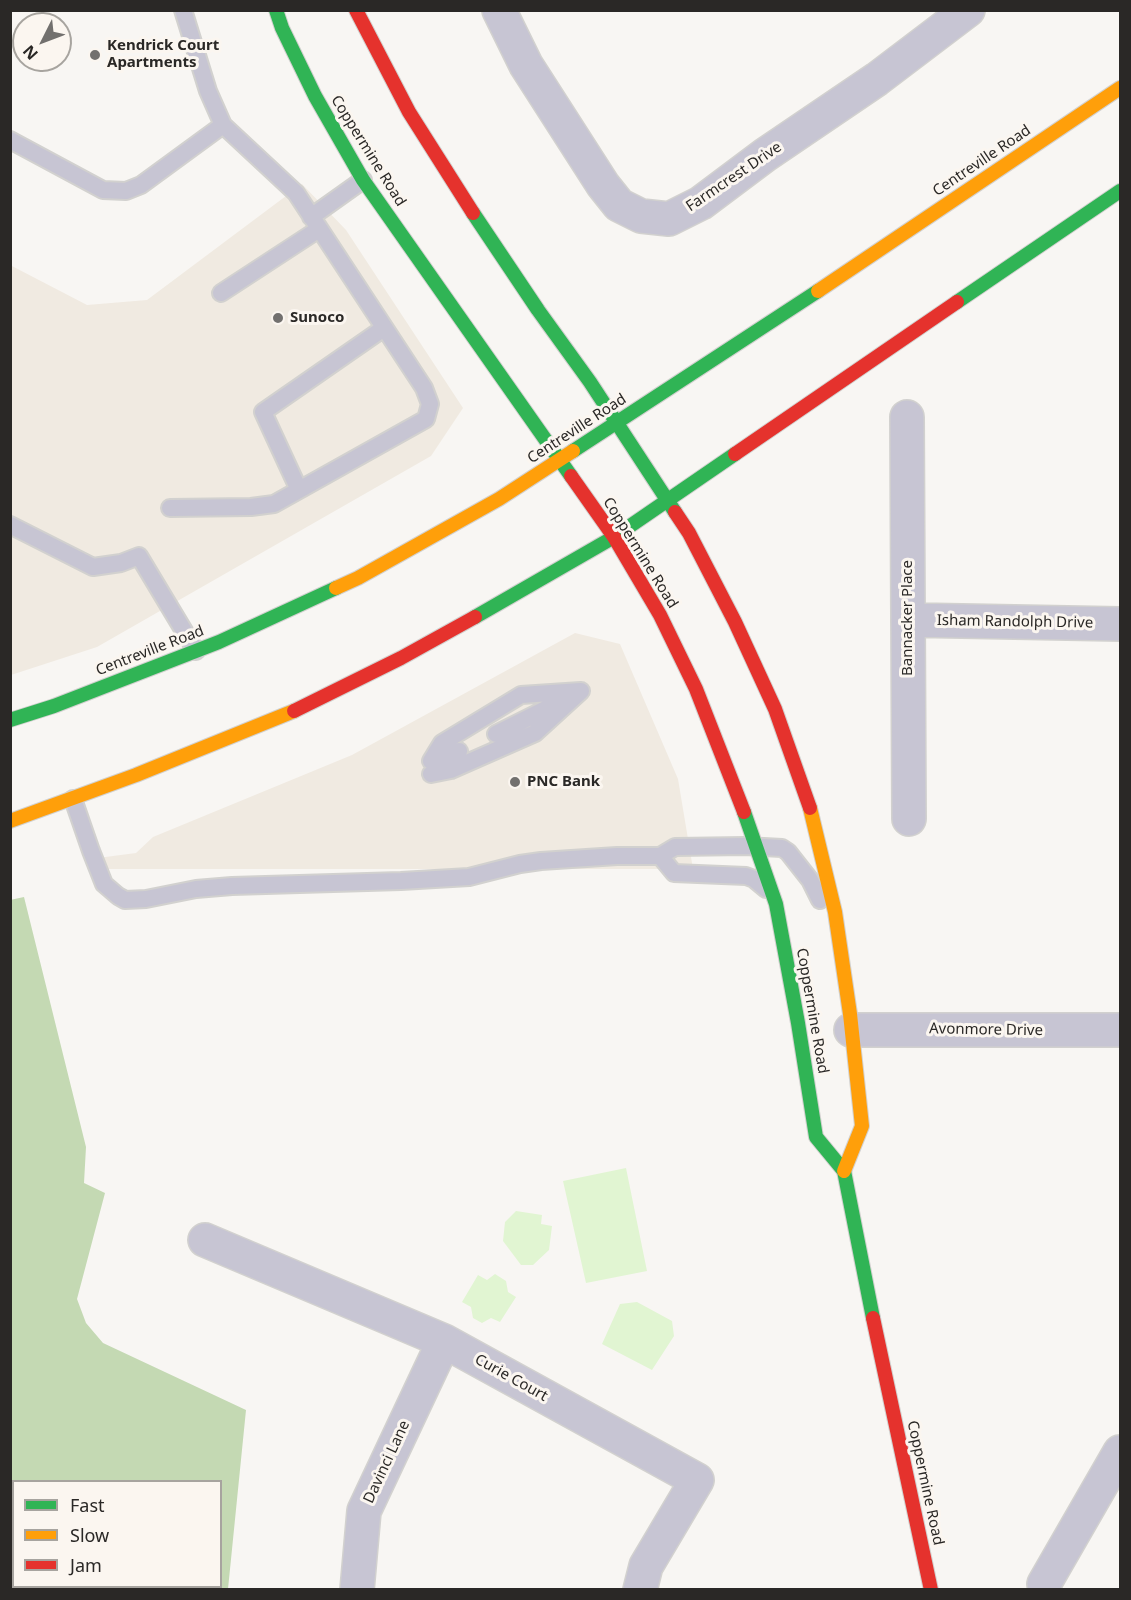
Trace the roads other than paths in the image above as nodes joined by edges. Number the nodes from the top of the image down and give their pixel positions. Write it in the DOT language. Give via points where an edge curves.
graph roads {
  1 [pos="183,10"];
  2 [pos="276,10"];
  3 [pos="356,10"];
  4 [pos="499,10"];
  5 [pos="968,10"];
  6 [pos="1120,88"];
  7 [pos="223,125"];
  8 [pos="10,140"];
  9 [pos="363,180"];
  10 [pos="1120,191"];
  11 [pos="315,223"];
  12 [pos="221,293"];
  13 [pos="384,328"];
  14 [pos="907,417"];
  15 [pos="617,423"];
  16 [pos="560,460"];
  17 [pos="299,490"];
  18 [pos="669,500"];
  19 [pos="170,508"];
  20 [pos="10,525"];
  21 [pos="614,537"];
  22 [pos="909,620"];
  23 [pos="1120,624"];
  24 [pos="196,651"];
  25 [pos="581,691"];
  26 [pos="10,720"];
  27 [pos="496,734"];
  28 [pos="459,751"];
  29 [pos="431,767"];
  30 [pos="73,799"];
  31 [pos="909,819"];
  32 [pos="10,822"];
  33 [pos="757,846"];
  34 [pos="660,856"];
  35 [pos="776,904"];
  36 [pos="840,945"];
  37 [pos="851,1030"];
  38 [pos="1120,1030"];
  39 [pos="844,1171"];
  40 [pos="205,1240"];
  41 [pos="444,1341"];
  42 [pos="1120,1452"];
  43 [pos="1044,1584"];
  44 [pos="357,1590"];
  45 [pos="640,1590"];
  46 [pos="931,1590"];
  1 -- 7 [label="lane"];
  2 -- 9 [label="street, Coppermine Road" via="315,96"];
  3 -- 15 [label="street" via="409,112 454,185"];
  4 -- 5 [label="street, Farmcrest Drive" via="526,65 620,206 641,216 669,219 701,203"];
  6 -- 15 [label="street, Centreville Road"];
  7 -- 8 [label="lane" via="141,185 126,191 103,190"];
  7 -- 11 [label="lane" via="296,193"];
  9 -- 11 [label="lane"];
  9 -- 16 [label="street, Coppermine Road"];
  10 -- 18 [label="street"];
  11 -- 12 [label="lane"];
  11 -- 13 [label="lane"];
  13 -- 17 [label="lane" via="262,412"];
  13 -- 17 [label="lane" via="424,388 430,404 426,419"];
  14 -- 22 [label="street, Bannacker Place"];
  15 -- 16 [label="street, Centreville Road"];
  15 -- 18 [label="street"];
  16 -- 21 [label="street, Coppermine Road"];
  16 -- 24 [label="street, Centreville Road" via="358,578"];
  17 -- 19 [label="lane" via="274,504"];
  18 -- 21 [label="street"];
  18 -- 36 [label="street" via="706,564 778,719 809,804"];
  20 -- 24 [label="lane" via="93,567 140,556"];
  21 -- 30 [label="street" via="401,658 305,706"];
  21 -- 33 [label="street, Coppermine Road" via="660,615 696,689"];
  22 -- 23 [label="street, Isham Randolph Drive"];
  22 -- 31 [label="street, Bannacker Place"];
  24 -- 26 [label="street, Centreville Road"];
  25 -- 27 [label="lane"];
  25 -- 29 [label="lane" via="535,733 451,770"];
  25 -- 29 [label="lane" via="521,695 442,743"];
  28 -- 29 [label="lane"];
  30 -- 32 [label="street"];
  30 -- 34 [label="lane" via="104,884 125,900 232,886 468,877 541,861"];
  33 -- 34 [label="lane" via="675,847"];
  33 -- 35 [label="street, Coppermine Road"];
  33 -- 36 [label="lane" via="782,848 794,858 810,880"];
  34 -- 35 [label="lane" via="674,873 754,879"];
  35 -- 39 [label="street, Coppermine Road" via="816,1137"];
  36 -- 37 [label="street"];
  37 -- 38 [label="street, Avonmore Drive"];
  37 -- 39 [label="street" via="862,1126"];
  39 -- 46 [label="street, Coppermine Road"];
  40 -- 41 [label="street, Curie Court"];
  41 -- 44 [label="street, Davinci Lane" via="364,1511"];
  41 -- 45 [label="street, Curie Court" via="696,1480 646,1566"];
  42 -- 43 [label="street"];
}
